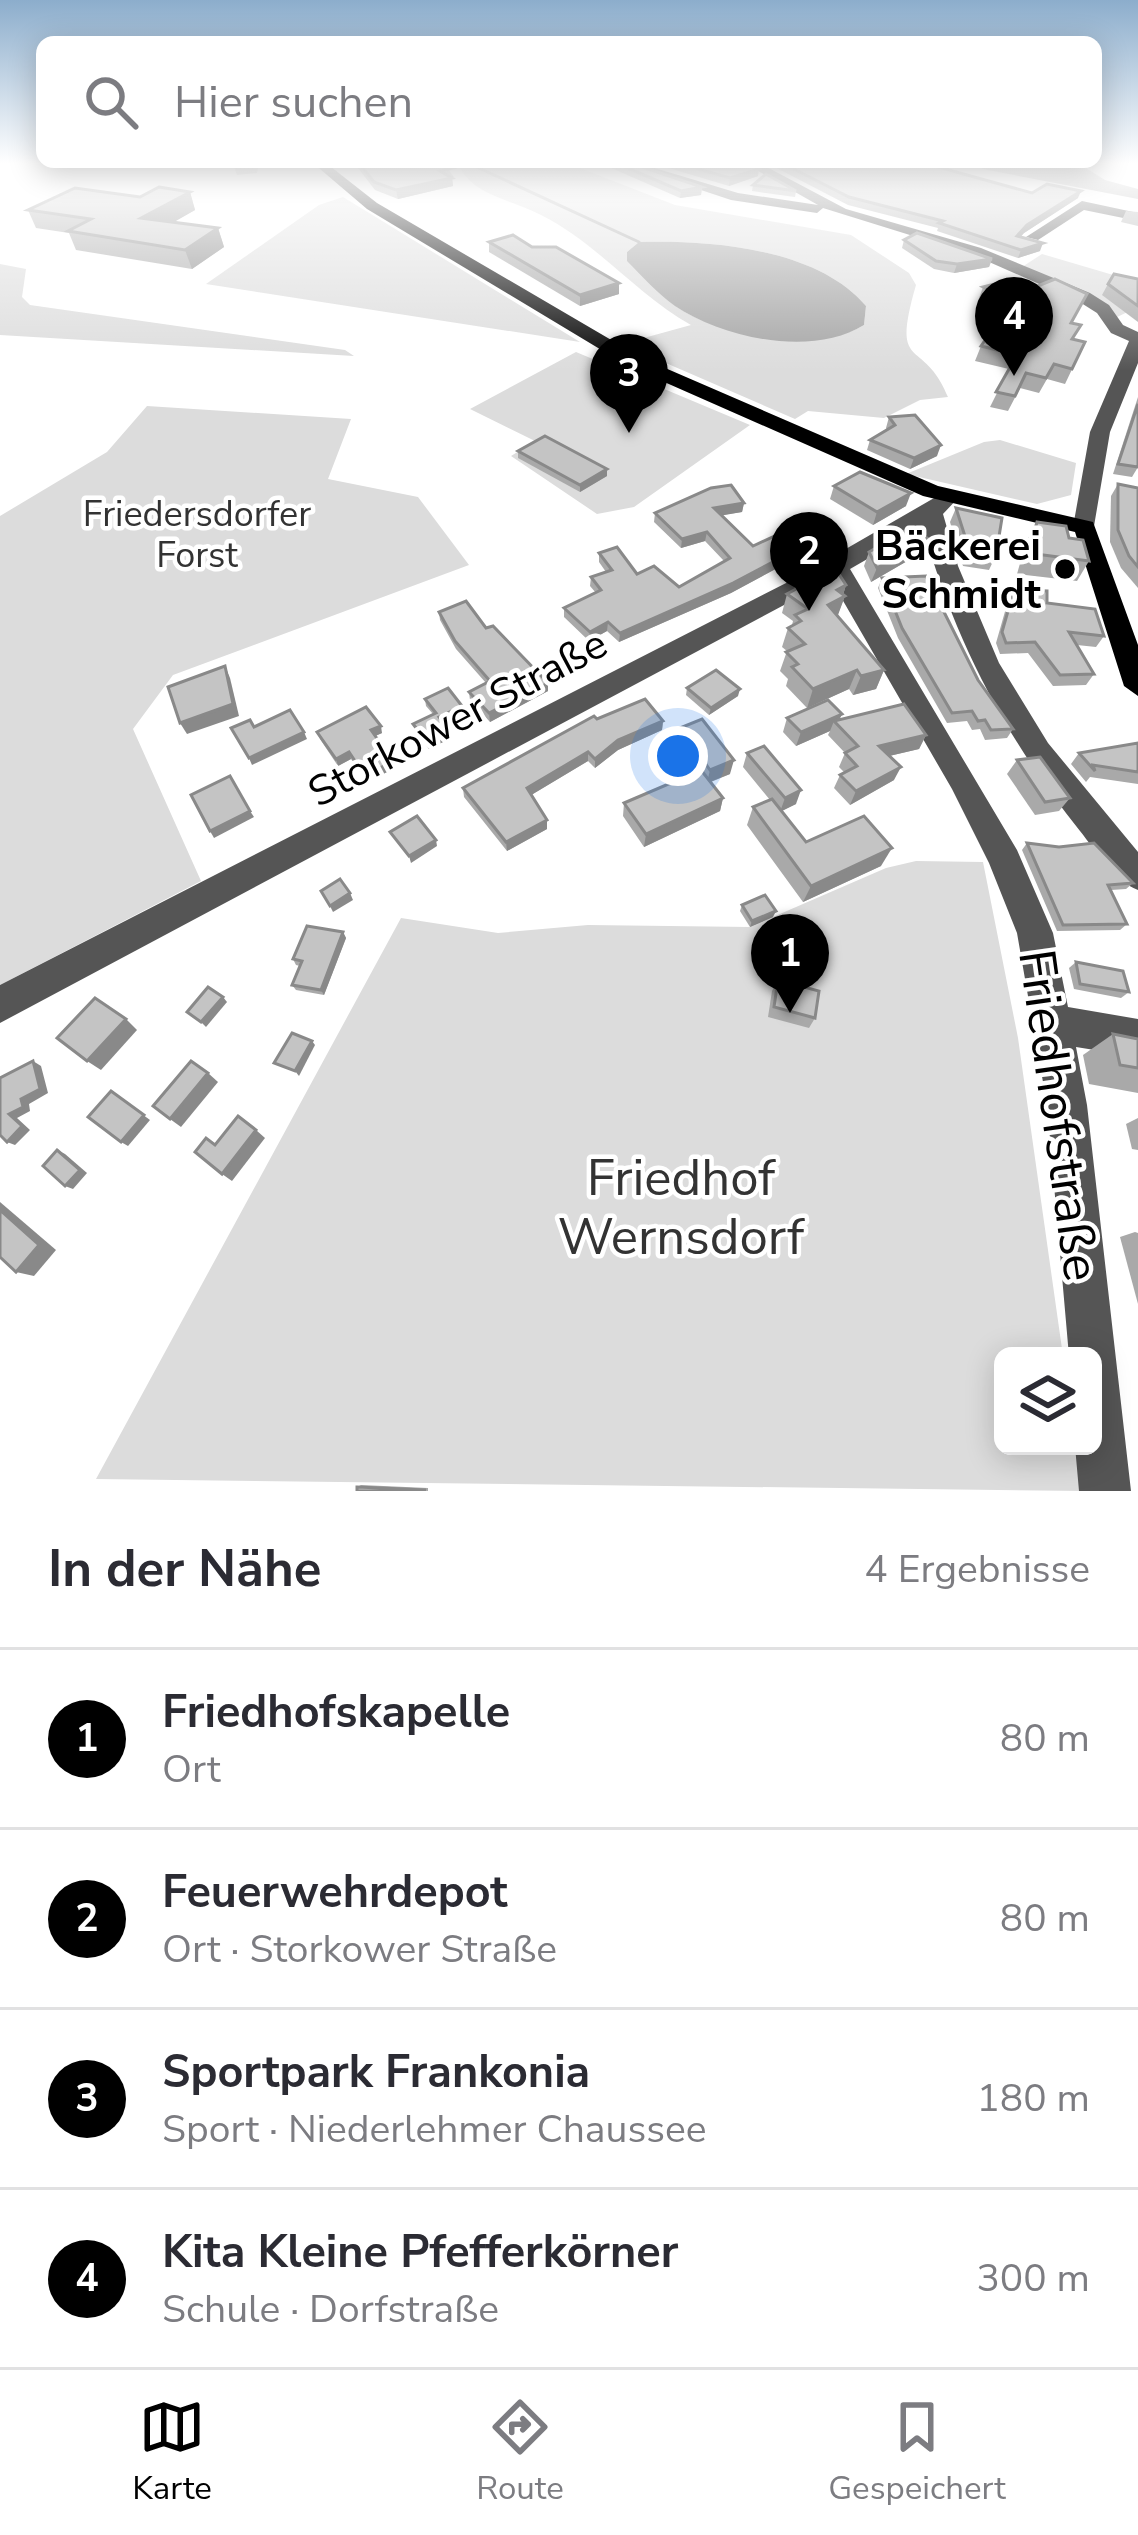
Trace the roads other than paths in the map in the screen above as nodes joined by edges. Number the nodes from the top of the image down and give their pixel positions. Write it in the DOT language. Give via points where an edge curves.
graph roads {
  1 [pos="416,233"];
  2 [pos="912,233"];
  3 [pos="1041,233"];
  4 [pos="1034,237"];
  5 [pos="1138,339"];
  6 [pos="1090,481"];
  7 [pos="1124,488"];
  8 [pos="939,505"];
  9 [pos="1085,526"];
  10 [pos="836,566"];
  11 [pos="1138,686"];
  12 [pos="1138,875"];
  13 [pos="0,1004"];
  14 [pos="1055,1024"];
  15 [pos="1138,1038"];
  16 [pos="1092,1347"];
  17 [pos="1102,1455"];
  18 [pos="1105,1491"];
  1 -- 8 [label="main road" via="606,348"];
  2 -- 5 [label="street" via="1084,297"];
  3 -- 4 [label="street"];
  5 -- 6 [label="street" via="1104,420"];
  6 -- 7 [label="street"];
  6 -- 9 [label="street"];
  8 -- 9 [label="main road"];
  8 -- 10 [label="street, Storkower Straße"];
  8 -- 12 [label="street" via="947,576 982,664 1041,757"];
  9 -- 11 [label="main road"];
  10 -- 13 [label="street, Storkower Straße"];
  10 -- 14 [label="street, Friedhofstraße" via="1005,860 1035,933"];
  14 -- 15 [label="street"];
  14 -- 16 [label="street, Friedhofstraße"];
  17 -- 18 [label="street, Friedhofstraße"];
}
